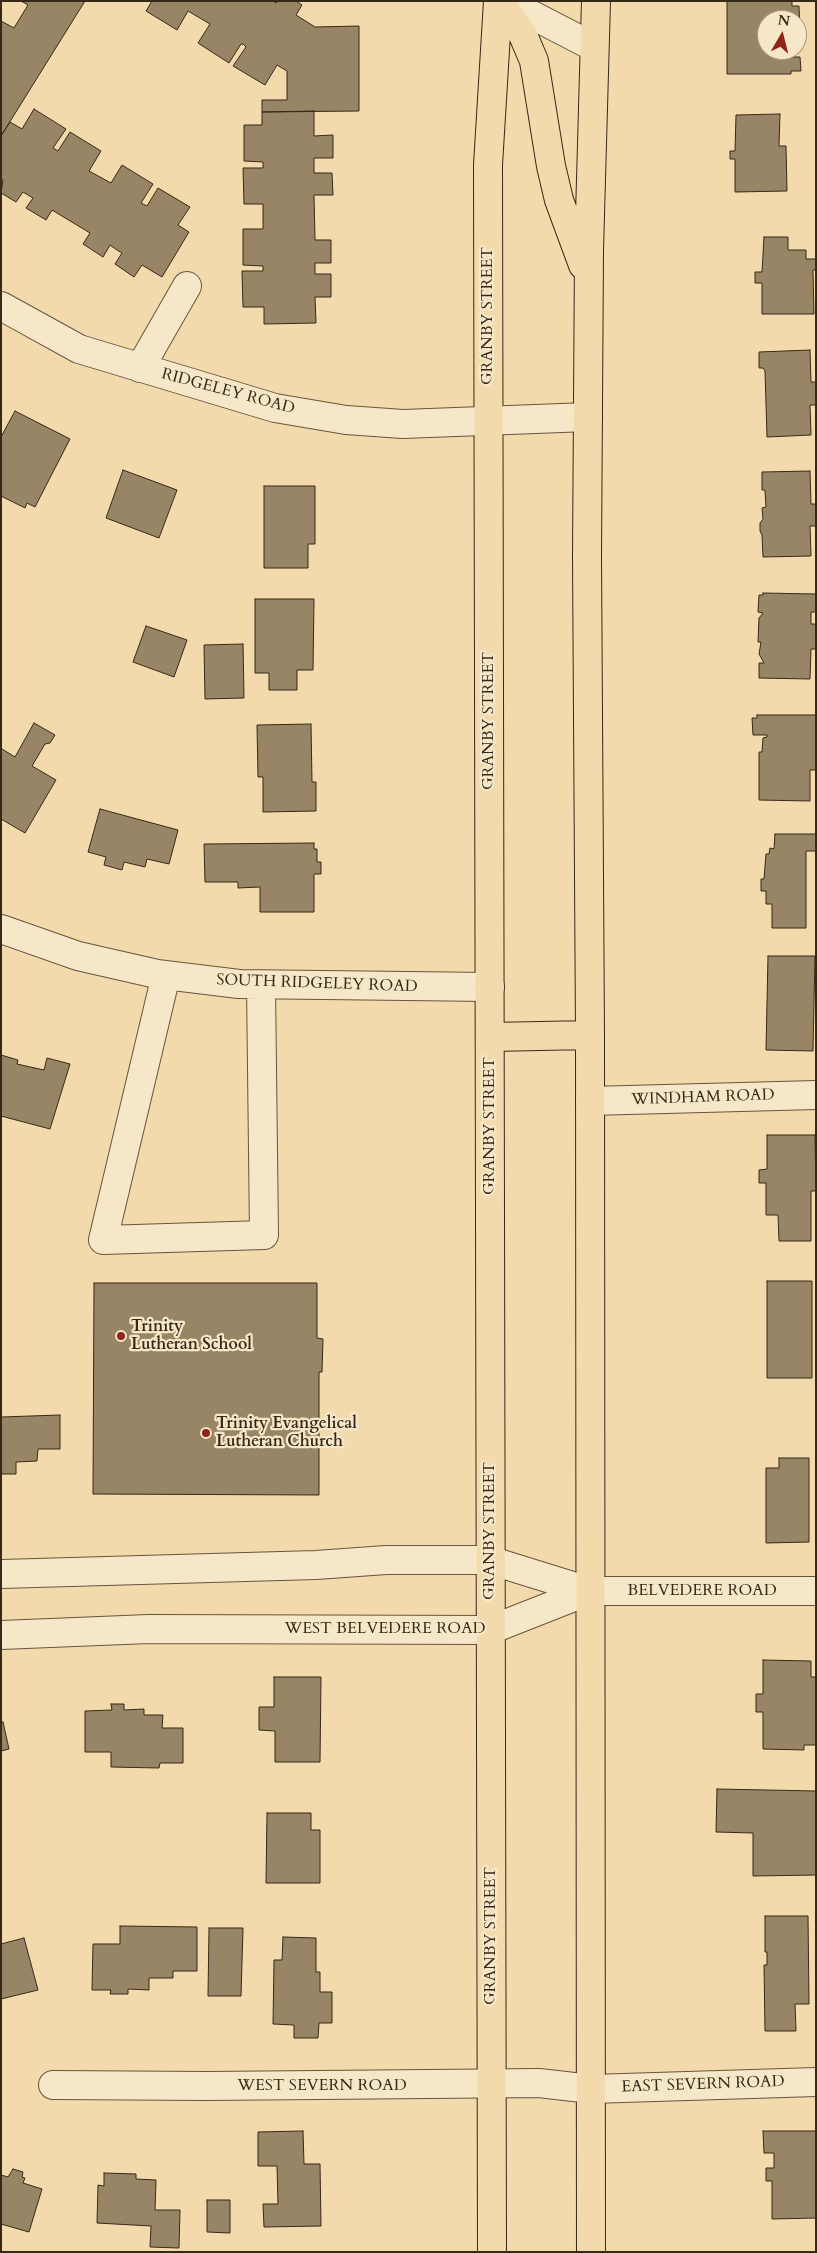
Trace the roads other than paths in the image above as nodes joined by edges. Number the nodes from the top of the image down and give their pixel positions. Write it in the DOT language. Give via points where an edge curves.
graph roads {
  1 [pos="499,1"];
  2 [pos="505,1"];
  3 [pos="596,1"];
  4 [pos="594,47"];
  5 [pos="589,281"];
  6 [pos="187,286"];
  7 [pos="1,306"];
  8 [pos="140,368"];
  9 [pos="588,417"];
  10 [pos="489,420"];
  11 [pos="1,929"];
  12 [pos="166,975"];
  13 [pos="261,984"];
  14 [pos="490,988"];
  15 [pos="590,1035"];
  16 [pos="490,1037"];
  17 [pos="816,1095"];
  18 [pos="590,1101"];
  19 [pos="490,1560"];
  20 [pos="1,1574"];
  21 [pos="589,1591"];
  22 [pos="816,1591"];
  23 [pos="490,1630"];
  24 [pos="1,1635"];
  25 [pos="816,2082"];
  26 [pos="492,2083"];
  27 [pos="53,2085"];
  28 [pos="591,2089"];
  29 [pos="492,2252"];
  30 [pos="591,2252"];
  1 -- 5 [label="main road" via="523,35 534,62 559,200"];
  1 -- 10 [label="main road, GRANBY STREET" via="488,165"];
  2 -- 4 [label="street"];
  3 -- 4 [label="main road"];
  4 -- 5 [label="main road"];
  5 -- 9 [label="main road"];
  6 -- 8 [label="street"];
  7 -- 8 [label="street, RIDGELEY ROAD" via="79,350"];
  8 -- 10 [label="street, RIDGELEY ROAD" via="275,408 346,420 403,424"];
  9 -- 10 [label="street, RIDGELEY ROAD"];
  9 -- 15 [label="main road"];
  10 -- 14 [label="main road, GRANBY STREET"];
  11 -- 12 [label="street, SOUTH RIDGELEY ROAD" via="78,956"];
  12 -- 13 [label="street, SOUTH RIDGELEY ROAD"];
  12 -- 13 [label="street" via="103,1240 264,1235"];
  13 -- 14 [label="street, SOUTH RIDGELEY ROAD"];
  14 -- 16 [label="main road, GRANBY STREET"];
  15 -- 16 [label="main road"];
  15 -- 18 [label="main road"];
  16 -- 19 [label="main road, GRANBY STREET"];
  17 -- 18 [label="street, WINDHAM ROAD"];
  18 -- 21 [label="main road"];
  19 -- 20 [label="street" via="386,1560 306,1566"];
  19 -- 21 [label="street"];
  19 -- 23 [label="main road, GRANBY STREET"];
  21 -- 22 [label="street, BELVEDERE ROAD"];
  21 -- 23 [label="street, WEST BELVEDERE ROAD"];
  21 -- 28 [label="main road"];
  23 -- 24 [label="street, WEST BELVEDERE ROAD" via="149,1629"];
  23 -- 26 [label="main road, GRANBY STREET"];
  25 -- 28 [label="street, EAST SEVERN ROAD"];
  26 -- 27 [label="street, WEST SEVERN ROAD"];
  26 -- 28 [label="street, WEST SEVERN ROAD" via="538,2083"];
  26 -- 29 [label="main road, GRANBY STREET"];
  28 -- 30 [label="main road"];
}
